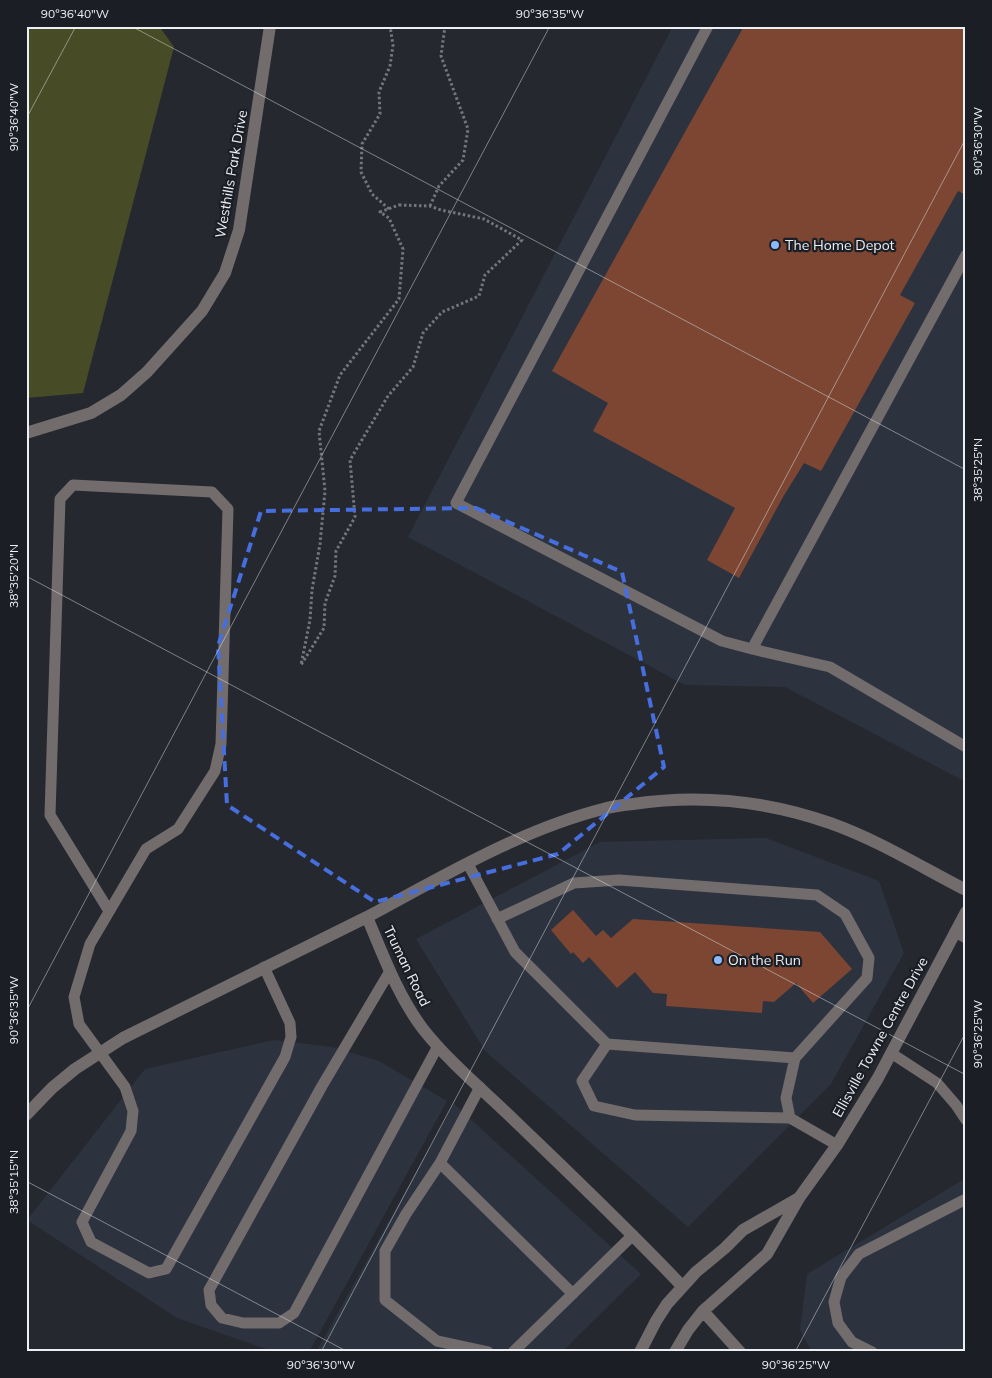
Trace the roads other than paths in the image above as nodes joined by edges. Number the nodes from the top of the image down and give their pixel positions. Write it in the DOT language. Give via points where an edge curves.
graph roads {
  1 [pos="270,26"];
  2 [pos="708,26"];
  3 [pos="966,255"];
  4 [pos="26,433"];
  5 [pos="752,649"];
  6 [pos="966,747"];
  7 [pos="468,864"];
  8 [pos="966,890"];
  9 [pos="109,911"];
  10 [pos="966,912"];
  11 [pos="367,917"];
  12 [pos="497,919"];
  13 [pos="960,935"];
  14 [pos="264,967"];
  15 [pos="390,971"];
  16 [pos="607,1044"];
  17 [pos="438,1046"];
  18 [pos="99,1053"];
  19 [pos="891,1053"];
  20 [pos="795,1058"];
  21 [pos="480,1087"];
  22 [pos="26,1115"];
  23 [pos="790,1118"];
  24 [pos="966,1120"];
  25 [pos="837,1145"];
  26 [pos="440,1163"];
  27 [pos="799,1198"];
  28 [pos="966,1199"];
  29 [pos="633,1236"];
  30 [pos="682,1286"];
  31 [pos="573,1294"];
  32 [pos="703,1311"];
  33 [pos="488,1352"];
  34 [pos="514,1352"];
  35 [pos="640,1352"];
  36 [pos="675,1352"];
  37 [pos="740,1352"];
  38 [pos="872,1352"];
  1 -- 4 [label="street, Westhills Park Drive" via="239,230 225,273 202,311 147,372 121,395 91,414"];
  2 -- 5 [label="lane" via="456,503 722,641"];
  3 -- 5 [label="lane"];
  5 -- 6 [label="lane" via="830,667"];
  7 -- 8 [label="street" via="517,839 604,808 703,799 788,810 831,824 868,839"];
  7 -- 11 [label="street"];
  7 -- 12 [label="lane"];
  9 -- 9 [label="lane" via="146,849 178,829 215,771 222,744 228,509 212,492 73,485 60,499 50,815"];
  9 -- 18 [label="lane" via="90,944 74,998 79,1024"];
  10 -- 13 [label="street, Ellisville Towne Centre Drive"];
  11 -- 14 [label="street, Truman Road"];
  11 -- 15 [label="street, Truman Road"];
  12 -- 16 [label="lane" via="515,952"];
  12 -- 20 [label="lane" via="574,883 619,880 817,895 845,914 869,958 867,978"];
  13 -- 19 [label="street, Ellisville Towne Centre Drive"];
  14 -- 18 [label="street, Truman Road" via="164,1016"];
  14 -- 18 [label="lane" via="290,1023 292,1037 285,1058 166,1269 149,1272 91,1242 82,1222 131,1131 133,1111 125,1087"];
  15 -- 17 [label="street, Truman Road" via="407,1004"];
  15 -- 17 [label="lane" via="209,1290 211,1305 222,1318 244,1323 279,1323 294,1313"];
  16 -- 20 [label="lane"];
  16 -- 23 [label="lane" via="582,1081 594,1106 635,1115"];
  17 -- 21 [label="street, Truman Road"];
  18 -- 22 [label="street, Truman Road" via="52,1088"];
  19 -- 24 [label="lane" via="937,1083"];
  19 -- 25 [label="street, Ellisville Towne Centre Drive"];
  20 -- 23 [label="lane" via="786,1098"];
  21 -- 26 [label="lane"];
  21 -- 29 [label="street, Truman Road"];
  23 -- 25 [label="lane"];
  25 -- 27 [label="street, Ellisville Towne Centre Drive"];
  26 -- 31 [label="lane"];
  26 -- 33 [label="lane" via="385,1251 384,1300 437,1341"];
  27 -- 30 [label="street, Ellisville Towne Centre Drive" via="743,1230"];
  27 -- 32 [label="street, Ellisville Towne Centre Drive" via="767,1254"];
  28 -- 38 [label="lane" via="860,1254 841,1277 834,1302 838,1323 852,1342"];
  29 -- 30 [label="street, Truman Road"];
  29 -- 31 [label="lane"];
  30 -- 35 [label="street, Ellisville Towne Centre Drive" via="656,1321"];
  31 -- 34 [label="lane"];
  32 -- 36 [label="street, Ellisville Towne Centre Drive"];
  32 -- 37 [label="street"];
}
